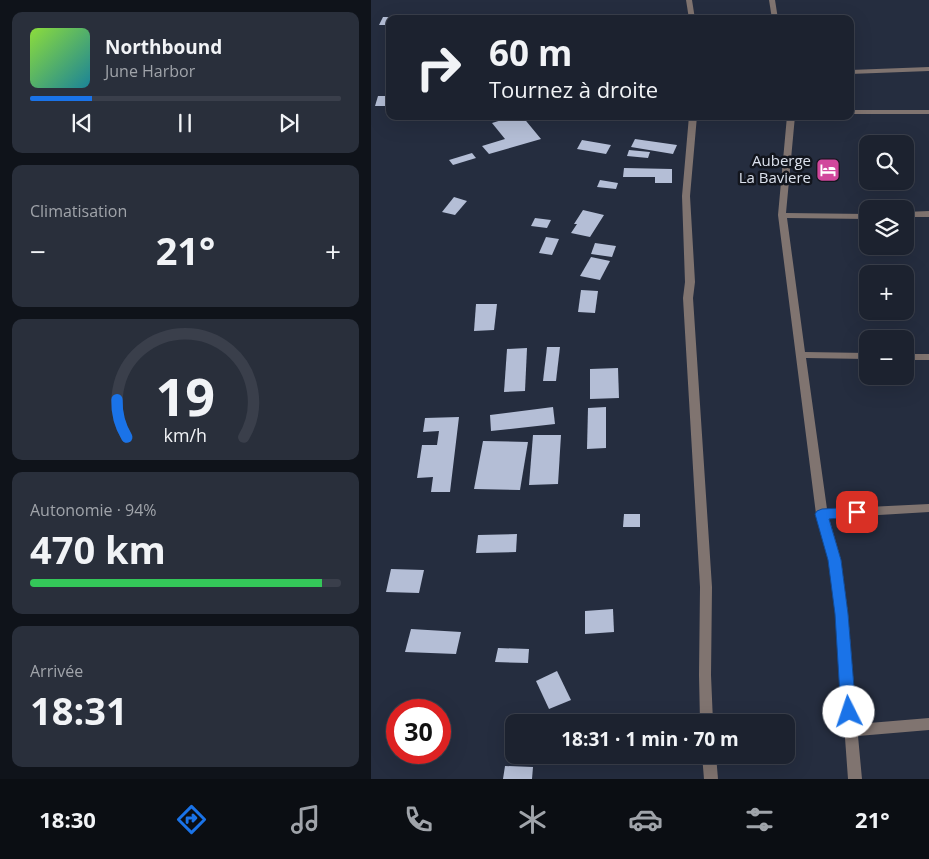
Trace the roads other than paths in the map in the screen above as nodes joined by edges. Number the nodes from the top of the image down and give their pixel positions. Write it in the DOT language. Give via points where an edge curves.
graph roads {
  1 [pos="689,0"];
  2 [pos="772,0"];
  3 [pos="691,15"];
  4 [pos="774,15"];
  5 [pos="929,69"];
  6 [pos="854,72"];
  7 [pos="854,112"];
  8 [pos="929,112"];
  9 [pos="693,120"];
  10 [pos="791,120"];
  11 [pos="929,214"];
  12 [pos="782,215"];
  13 [pos="914,215"];
  14 [pos="859,216"];
  15 [pos="801,355"];
  16 [pos="859,356"];
  17 [pos="914,357"];
  18 [pos="929,358"];
  19 [pos="929,508"];
  20 [pos="822,514"];
  21 [pos="707,714"];
  22 [pos="929,724"];
  23 [pos="850,731"];
  24 [pos="710,764"];
  25 [pos="711,779"];
  26 [pos="855,779"];
  1 -- 3 [label="street"];
  2 -- 4 [label="street"];
  5 -- 6 [label="street"];
  7 -- 8 [label="street"];
  9 -- 21 [label="street" via="686,196 689,307 706,588"];
  10 -- 12 [label="street"];
  11 -- 13 [label="street"];
  12 -- 14 [label="street"];
  12 -- 15 [label="street"];
  15 -- 16 [label="street"];
  15 -- 20 [label="street"];
  17 -- 18 [label="street"];
  19 -- 20 [label="street"];
  20 -- 23 [label="street" via="835,560"];
  22 -- 23 [label="street"];
  23 -- 26 [label="street"];
  24 -- 25 [label="street"];
}
